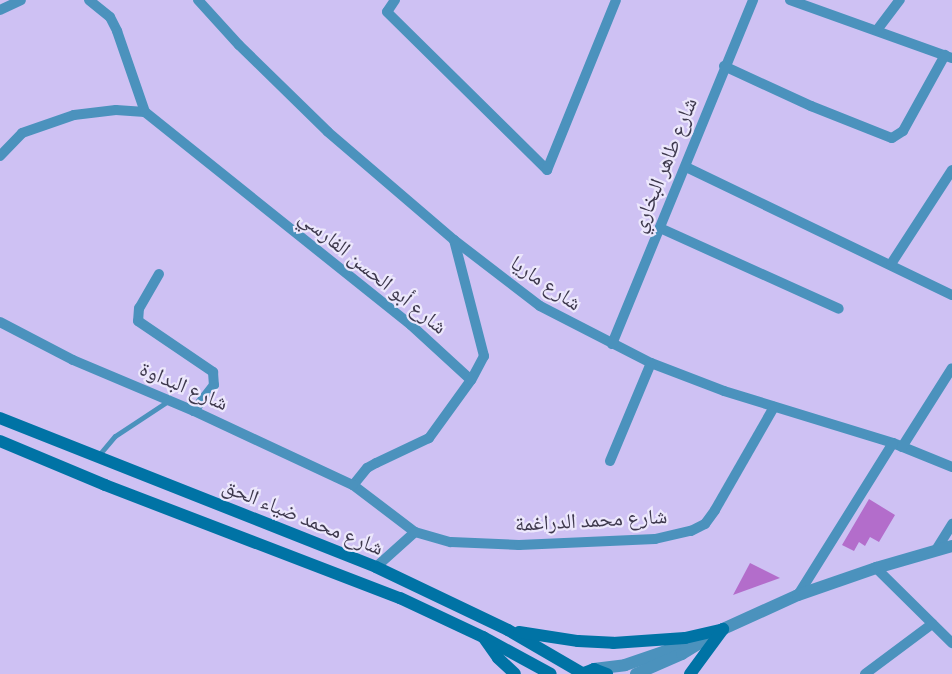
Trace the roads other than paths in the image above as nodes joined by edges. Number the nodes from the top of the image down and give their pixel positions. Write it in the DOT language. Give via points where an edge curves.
graph roads {
  1 [pos="21,0"];
  2 [pos="89,0"];
  3 [pos="198,0"];
  4 [pos="395,0"];
  5 [pos="616,0"];
  6 [pos="753,0"];
  7 [pos="789,0"];
  8 [pos="900,0"];
  9 [pos="0,10"];
  10 [pos="877,30"];
  11 [pos="948,57"];
  12 [pos="724,66"];
  13 [pos="145,112"];
  14 [pos="0,156"];
  15 [pos="686,167"];
  16 [pos="952,170"];
  17 [pos="660,228"];
  18 [pos="454,240"];
  19 [pos="891,264"];
  20 [pos="159,274"];
  21 [pos="952,295"];
  22 [pos="839,309"];
  23 [pos="0,322"];
  24 [pos="612,344"];
  25 [pos="651,363"];
  26 [pos="952,368"];
  27 [pos="471,380"];
  28 [pos="169,400"];
  29 [pos="774,407"];
  30 [pos="194,411"];
  31 [pos="0,418"];
  32 [pos="0,441"];
  33 [pos="897,445"];
  34 [pos="97,458"];
  35 [pos="610,461"];
  36 [pos="951,464"];
  37 [pos="353,485"];
  38 [pos="952,524"];
  39 [pos="415,532"];
  40 [pos="952,546"];
  41 [pos="936,550"];
  42 [pos="376,567"];
  43 [pos="876,568"];
  44 [pos="798,595"];
  45 [pos="932,624"];
  46 [pos="723,629"];
  47 [pos="508,630"];
  48 [pos="483,637"];
  49 [pos="699,643"];
  50 [pos="952,643"];
  51 [pos="586,672"];
  52 [pos="515,674"];
  53 [pos="551,674"];
  54 [pos="607,674"];
  55 [pos="636,674"];
  56 [pos="690,674"];
  57 [pos="865,674"];
  1 -- 9 [label="street"];
  2 -- 13 [label="street" via="110,18 117,31"];
  3 -- 18 [label="street, شارع ماريا" via="328,132"];
  4 -- 5 [label="street" via="387,12 547,170"];
  6 -- 12 [label="street, شارع طاهر البخاري"];
  7 -- 10 [label="street"];
  8 -- 10 [label="street"];
  10 -- 11 [label="street"];
  11 -- 12 [label="street" via="903,131 892,138"];
  12 -- 15 [label="street, شارع طاهر البخاري"];
  13 -- 14 [label="street" via="116,110 74,115 22,134"];
  13 -- 27 [label="street, شارع أبو الحسن الفارسي" via="411,325"];
  15 -- 17 [label="street, شارع طاهر البخاري"];
  15 -- 19 [label="street"];
  16 -- 19 [label="street"];
  17 -- 22 [label="street"];
  17 -- 24 [label="street, شارع طاهر البخاري"];
  18 -- 24 [label="street, شارع ماريا" via="540,306"];
  18 -- 27 [label="street" via="484,356"];
  19 -- 21 [label="street"];
  20 -- 30 [label="street" via="139,308 138,321 213,372 214,385"];
  23 -- 28 [label="street, شارع البداوة" via="72,360"];
  24 -- 25 [label="street, شارع ماريا"];
  25 -- 29 [label="street, شارع ماريا"];
  25 -- 35 [label="street"];
  26 -- 33 [label="street"];
  27 -- 37 [label="street" via="429,438 367,468"];
  28 -- 30 [label="street, شارع البداوة"];
  28 -- 34 [label="lane" via="115,436"];
  29 -- 33 [label="street, شارع ماريا"];
  29 -- 39 [label="street, شارع محمد الدراغمة" via="716,510 705,524 691,531 656,539 519,545 444,541"];
  30 -- 37 [label="street, شارع البداوة"];
  31 -- 34 [label="main road, شارع محمد ضياء الحق"];
  32 -- 48 [label="main road, شارع محمد ضياء الحق" via="400,598"];
  33 -- 36 [label="street, شارع ماريا"];
  33 -- 44 [label="street"];
  34 -- 42 [label="main road, شارع محمد ضياء الحق"];
  37 -- 39 [label="street"];
  38 -- 41 [label="street"];
  39 -- 42 [label="street"];
  40 -- 41 [label="street"];
  41 -- 43 [label="street"];
  42 -- 47 [label="main road, شارع محمد ضياء الحق"];
  43 -- 44 [label="street"];
  43 -- 45 [label="street"];
  44 -- 46 [label="street"];
  45 -- 50 [label="street"];
  45 -- 57 [label="street"];
  46 -- 47 [label="main road" via="685,638 614,643"];
  46 -- 49 [label="street"];
  46 -- 56 [label="main road"];
  47 -- 51 [label="main road, شارع محمد ضياء الحق"];
  48 -- 52 [label="main road" via="492,652"];
  48 -- 53 [label="main road, شارع محمد ضياء الحق"];
  49 -- 51 [label="street"];
  49 -- 55 [label="street"];
  51 -- 54 [label="main road, شارع محمد ضياء الحق"];
}
